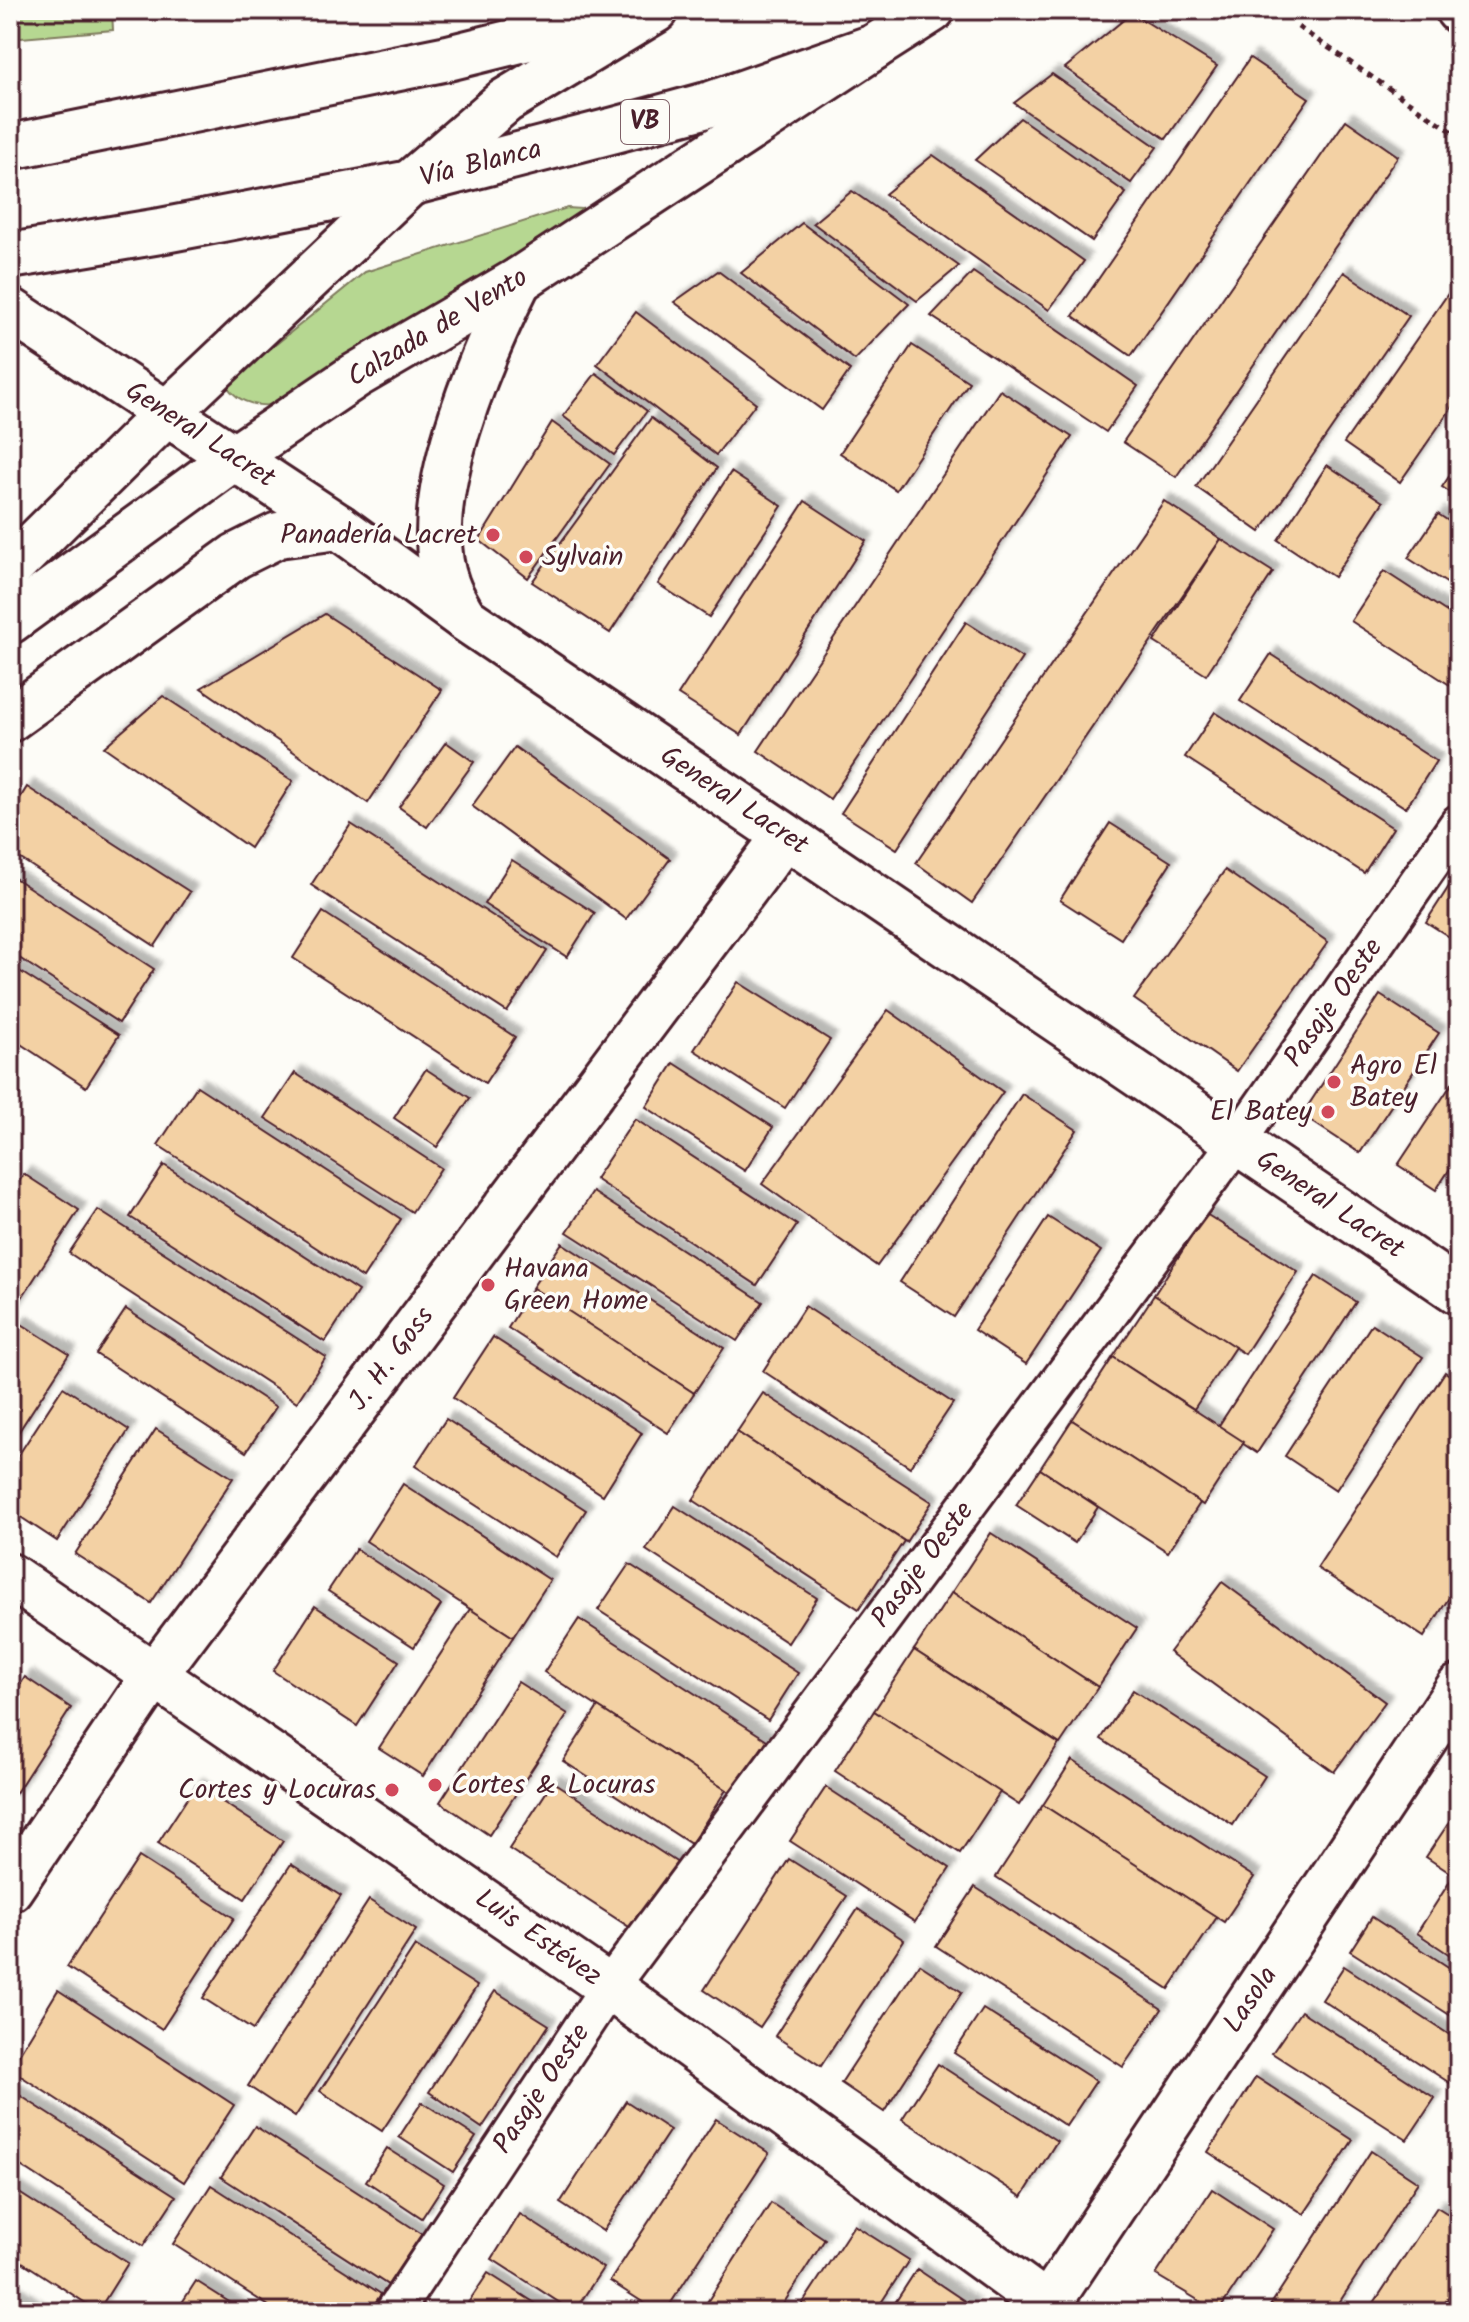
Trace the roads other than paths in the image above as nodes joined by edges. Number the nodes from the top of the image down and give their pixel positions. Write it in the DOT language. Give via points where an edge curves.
graph roads {
  1 [pos="641,10"];
  2 [pos="656,10"];
  3 [pos="932,10"];
  4 [pos="874,47"];
  5 [pos="10,147"];
  6 [pos="410,183"];
  7 [pos="10,256"];
  8 [pos="519,280"];
  9 [pos="10,310"];
  10 [pos="166,414"];
  11 [pos="235,457"];
  12 [pos="339,527"];
  13 [pos="10,568"];
  14 [pos="464,618"];
  15 [pos="10,621"];
  16 [pos="10,719"];
  17 [pos="1459,823"];
  18 [pos="785,836"];
  19 [pos="1237,1142"];
  20 [pos="1459,1292"];
  21 [pos="10,1576"];
  22 [pos="155,1674"];
  23 [pos="1459,1687"];
  24 [pos="10,1889"];
  25 [pos="609,1987"];
  26 [pos="1049,2310"];
  27 [pos="394,2312"];
  1 -- 5 [label="main road" via="448,58"];
  2 -- 6 [label="main road" via="505,101"];
  3 -- 4 [label="main road, Vía Blanca / VB"];
  4 -- 6 [label="main road, Vía Blanca / VB" via="711,104"];
  4 -- 8 [label="main road, Calzada de Vento"];
  6 -- 7 [label="main road, Vía Blanca / VB"];
  6 -- 10 [label="main road"];
  8 -- 11 [label="main road, Calzada de Vento" via="355,376"];
  8 -- 14 [label="main road" via="468,397 443,493 441,557 446,585"];
  9 -- 10 [label="main road, General Lacret"];
  10 -- 11 [label="main road, General Lacret"];
  10 -- 13 [label="main road"];
  11 -- 12 [label="main road, General Lacret"];
  11 -- 15 [label="main road, Calzada de Vento"];
  12 -- 14 [label="main road, General Lacret"];
  12 -- 16 [label="main road" via="278,535 236,556"];
  14 -- 18 [label="main road, General Lacret"];
  17 -- 19 [label="lane, Pasaje Oeste"];
  18 -- 19 [label="main road, General Lacret"];
  18 -- 22 [label="main road, J. H. Goss"];
  19 -- 20 [label="main road, General Lacret"];
  19 -- 25 [label="lane, Pasaje Oeste"];
  21 -- 22 [label="main road, Luis Estévez"];
  22 -- 24 [label="main road, J. H. Goss"];
  22 -- 25 [label="main road, Luis Estévez"];
  23 -- 26 [label="main road, Lasola"];
  25 -- 26 [label="main road, Luis Estévez"];
  25 -- 27 [label="lane, Pasaje Oeste"];
}
